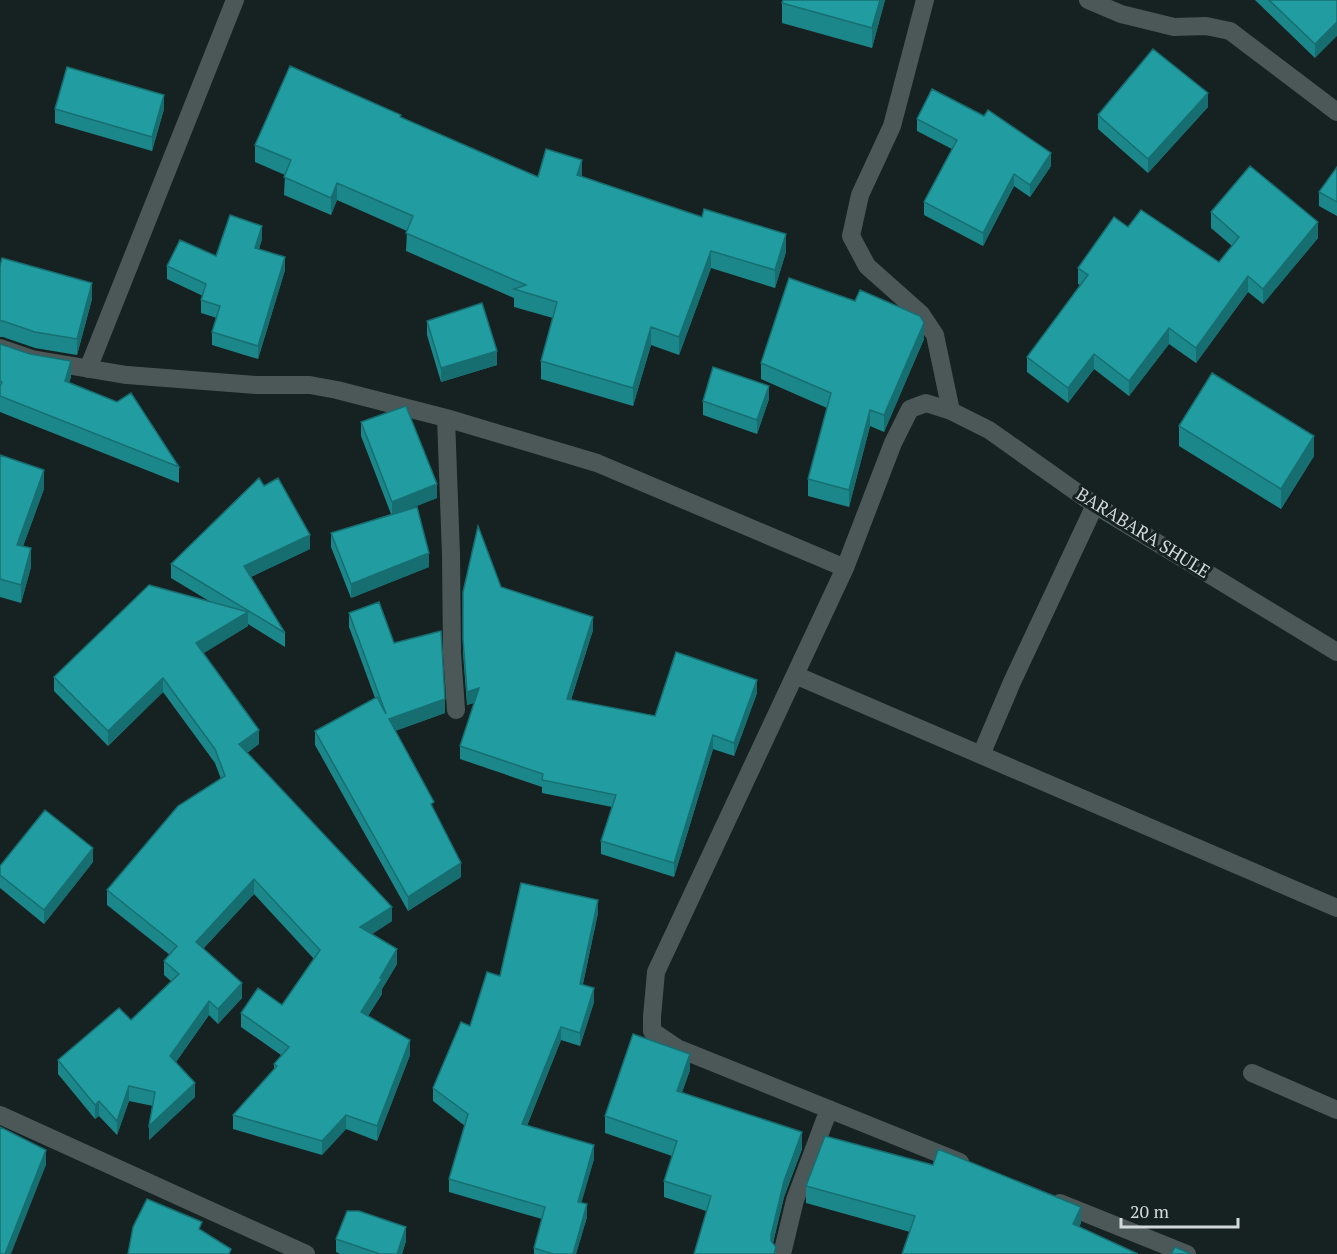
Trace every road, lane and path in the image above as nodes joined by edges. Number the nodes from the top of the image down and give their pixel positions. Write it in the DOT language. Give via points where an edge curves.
graph roads {
  1 [pos="235,0"];
  2 [pos="925,0"];
  3 [pos="1088,0"];
  4 [pos="1337,112"];
  5 [pos="0,348"];
  6 [pos="88,369"];
  7 [pos="951,411"];
  8 [pos="446,418"];
  9 [pos="1095,505"];
  10 [pos="845,568"];
  11 [pos="1337,652"];
  12 [pos="795,675"];
  13 [pos="456,710"];
  14 [pos="981,755"];
  15 [pos="1337,908"];
  16 [pos="1252,1073"];
  17 [pos="829,1109"];
  18 [pos="1337,1110"];
  19 [pos="0,1115"];
  20 [pos="981,1171"];
  21 [pos="1046,1197"];
  22 [pos="306,1254"];
  23 [pos="782,1254"];
  24 [pos="1187,1254"];
  1 -- 6 [label="street"];
  2 -- 7 [label="street" via="892,126 860,195 851,236 867,266 921,314 935,335"];
  3 -- 4 [label="street" via="1121,14 1174,27 1206,26 1230,31"];
  5 -- 6 [label="street" via="32,359"];
  6 -- 8 [label="street" via="256,385 310,385"];
  7 -- 9 [label="street, BARABARA SHULE" via="989,430"];
  7 -- 10 [label="street, BARABARA SHULE" via="926,403 910,409"];
  8 -- 10 [label="street" via="597,463"];
  8 -- 13 [label="street"];
  9 -- 11 [label="street, BARABARA SHULE"];
  9 -- 14 [label="street"];
  10 -- 12 [label="street, BARABARA SHULE"];
  12 -- 14 [label="street"];
  12 -- 17 [label="street, BARABARA SHULE" via="656,972 652,1031 677,1048"];
  14 -- 15 [label="street"];
  16 -- 18 [label="street"];
  17 -- 20 [label="street"];
  17 -- 23 [label="street" via="795,1200"];
  19 -- 22 [label="street"];
  21 -- 24 [label="street"];
}
